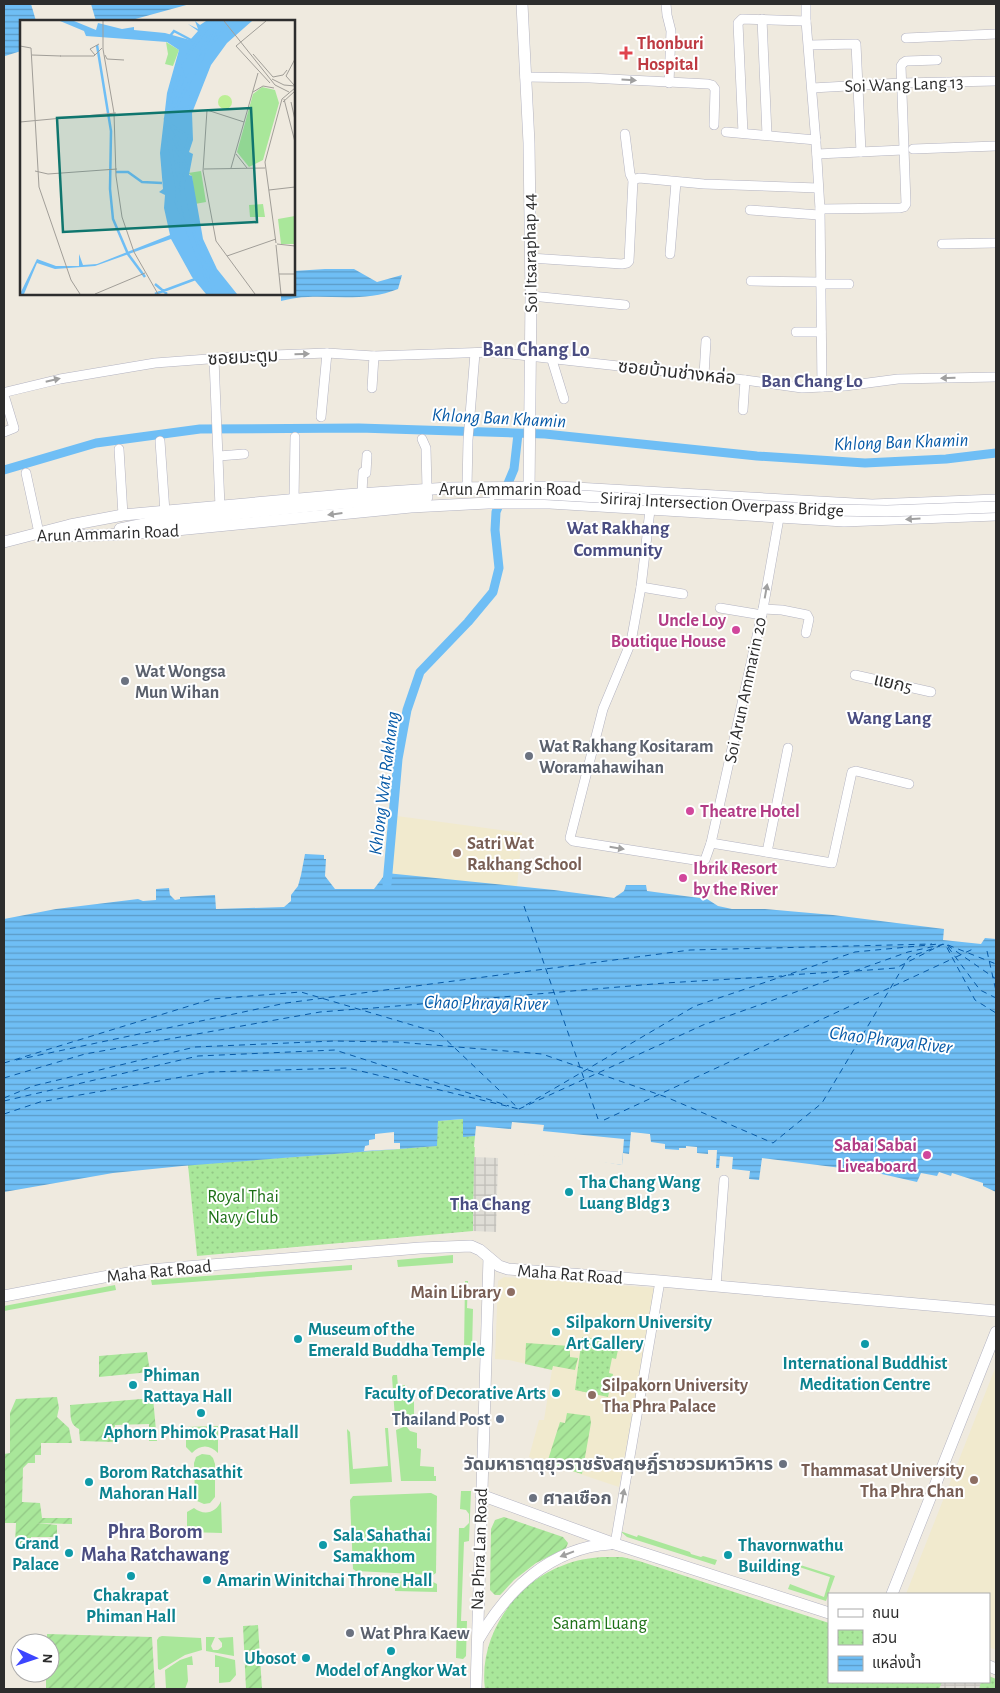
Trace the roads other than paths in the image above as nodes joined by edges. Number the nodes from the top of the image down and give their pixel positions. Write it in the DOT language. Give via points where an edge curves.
graph roads {
  1 [pos="522,4"];
  2 [pos="666,4"];
  3 [pos="806,4"];
  4 [pos="762,19"];
  5 [pos="806,21"];
  6 [pos="996,34"];
  7 [pos="906,38"];
  8 [pos="809,45"];
  9 [pos="937,60"];
  10 [pos="525,77"];
  11 [pos="996,80"];
  12 [pos="901,82"];
  13 [pos="669,83"];
  14 [pos="858,85"];
  15 [pos="812,88"];
  16 [pos="714,125"];
  17 [pos="726,132"];
  18 [pos="743,133"];
  19 [pos="625,134"];
  20 [pos="768,135"];
  21 [pos="816,140"];
  22 [pos="996,146"];
  23 [pos="908,150"];
  24 [pos="861,152"];
  25 [pos="817,154"];
  26 [pos="633,180"];
  27 [pos="676,182"];
  28 [pos="818,188"];
  29 [pos="750,210"];
  30 [pos="820,212"];
  31 [pos="996,243"];
  32 [pos="942,244"];
  33 [pos="670,254"];
  34 [pos="530,258"];
  35 [pos="750,281"];
  36 [pos="821,283"];
  37 [pos="849,284"];
  38 [pos="531,296"];
  39 [pos="625,305"];
  40 [pos="796,332"];
  41 [pos="822,332"];
  42 [pos="706,341"];
  43 [pos="476,353"];
  44 [pos="327,354"];
  45 [pos="531,355"];
  46 [pos="374,356"];
  47 [pos="214,359"];
  48 [pos="552,360"];
  49 [pos="704,375"];
  50 [pos="996,377"];
  51 [pos="745,380"];
  52 [pos="822,387"];
  53 [pos="372,388"];
  54 [pos="564,400"];
  55 [pos="743,410"];
  56 [pos="321,417"];
  57 [pos="4,432"];
  58 [pos="296,436"];
  59 [pos="422,439"];
  60 [pos="160,441"];
  61 [pos="119,449"];
  62 [pos="244,454"];
  63 [pos="367,455"];
  64 [pos="219,456"];
  65 [pos="26,473"];
  66 [pos="529,486"];
  67 [pos="467,487"];
  68 [pos="428,489"];
  69 [pos="362,493"];
  70 [pos="652,493"];
  71 [pos="294,500"];
  72 [pos="996,500"];
  73 [pos="528,503"];
  74 [pos="220,507"];
  75 [pos="996,507"];
  76 [pos="650,510"];
  77 [pos="165,512"];
  78 [pos="123,515"];
  79 [pos="996,515"];
  80 [pos="779,518"];
  81 [pos="88,521"];
  82 [pos="149,523"];
  83 [pos="33,535"];
  84 [pos="89,536"];
  85 [pos="4,542"];
  86 [pos="641,587"];
  87 [pos="683,594"];
  88 [pos="720,608"];
  89 [pos="762,612"];
  90 [pos="806,632"];
  91 [pos="855,675"];
  92 [pos="931,692"];
  93 [pos="788,748"];
  94 [pos="909,784"];
  95 [pos="711,843"];
  96 [pos="766,852"];
  97 [pos="724,1180"];
  98 [pos="489,1258"];
  99 [pos="660,1281"];
  100 [pos="716,1286"];
  101 [pos="4,1296"];
  102 [pos="996,1311"];
  103 [pos="996,1332"];
  104 [pos="481,1496"];
  105 [pos="614,1544"];
  106 [pos="892,1593"];
  107 [pos="828,1614"];
  108 [pos="477,1641"];
  109 [pos="476,1689"];
  1 -- 10 [label="main road, Soi Itsaraphap 44"];
  2 -- 13 [label="street" via="671,31"];
  3 -- 5 [label="street"];
  4 -- 5 [label="street"];
  4 -- 18 [label="street" via="742,19 738,23"];
  4 -- 20 [label="street"];
  5 -- 8 [label="street"];
  6 -- 7 [label="street"];
  8 -- 14 [label="street" via="856,44"];
  8 -- 15 [label="street"];
  9 -- 12 [label="street" via="906,61"];
  10 -- 13 [label="street, one-way"];
  10 -- 34 [label="main road, Soi Itsaraphap 44"];
  11 -- 12 [label="street, Soi Wang Lang 13"];
  12 -- 14 [label="street, Soi Wang Lang 13"];
  12 -- 23 [label="street"];
  13 -- 16 [label="street" via="712,85 715,89"];
  14 -- 15 [label="street, Soi Wang Lang 13"];
  14 -- 24 [label="street"];
  15 -- 21 [label="street"];
  17 -- 18 [label="street"];
  18 -- 20 [label="street"];
  19 -- 26 [label="street"];
  20 -- 21 [label="street"];
  21 -- 25 [label="street"];
  22 -- 23 [label="street"];
  23 -- 24 [label="street"];
  23 -- 30 [label="street" via="904,207"];
  24 -- 25 [label="street"];
  25 -- 28 [label="street"];
  26 -- 27 [label="street"];
  26 -- 34 [label="street" via="627,263"];
  27 -- 28 [label="street"];
  27 -- 33 [label="street"];
  28 -- 30 [label="street"];
  29 -- 30 [label="street"];
  30 -- 36 [label="street"];
  31 -- 32 [label="street"];
  34 -- 38 [label="main road, Soi Itsaraphap 44"];
  35 -- 36 [label="street"];
  36 -- 37 [label="street"];
  36 -- 41 [label="street"];
  38 -- 39 [label="street"];
  38 -- 45 [label="main road, Soi Itsaraphap 44"];
  40 -- 41 [label="street"];
  41 -- 52 [label="street"];
  42 -- 49 [label="street"];
  43 -- 45 [label="street, ซอยมะตูม"];
  43 -- 46 [label="street, ซอยมะตูม"];
  43 -- 67 [label="street"];
  44 -- 46 [label="street, ซอยมะตูม"];
  47 -- 44 [label="street, ซอยมะตูม, one-way"];
  44 -- 56 [label="street"];
  45 -- 48 [label="street, ซอยบ้านช่างหล่อ"];
  45 -- 66 [label="main road, Soi Itsaraphap 44"];
  46 -- 53 [label="street"];
  57 -- 47 [label="street, ซอยมะตูม, one-way" via="14,428 4,395 6,392 155,363"];
  47 -- 64 [label="street"];
  48 -- 49 [label="street, ซอยบ้านช่างหล่อ"];
  48 -- 54 [label="street"];
  49 -- 51 [label="street, ซอยบ้านช่างหล่อ"];
  50 -- 52 [label="street, ซอยบ้านช่างหล่อ, one-way" via="898,379"];
  51 -- 52 [label="street, ซอยบ้านช่างหล่อ" via="802,388"];
  51 -- 55 [label="street"];
  58 -- 71 [label="street"];
  59 -- 68 [label="street" via="426,448"];
  60 -- 77 [label="street"];
  61 -- 78 [label="street"];
  62 -- 64 [label="street"];
  63 -- 69 [label="street"];
  64 -- 74 [label="street"];
  65 -- 83 [label="street"];
  66 -- 67 [label="main road, Arun Ammarin Road"];
  66 -- 70 [label="main road, Arun Ammarin Road"];
  66 -- 73 [label="main road, Soi Itsaraphap 44"];
  67 -- 68 [label="main road, Arun Ammarin Road"];
  68 -- 69 [label="main road, Arun Ammarin Road"];
  69 -- 71 [label="main road, Arun Ammarin Road"];
  70 -- 72 [label="main road, Arun Ammarin Road" via="872,505"];
  70 -- 76 [label="main road"];
  71 -- 74 [label="main road, Arun Ammarin Road"];
  73 -- 76 [label="main road, Arun Ammarin Road"];
  73 -- 84 [label="main road, Arun Ammarin Road, one-way" via="380,509 174,531"];
  74 -- 77 [label="main road, Arun Ammarin Road"];
  75 -- 82 [label="main road, Siriraj Intersection Overpass Bridge, bridge" via="830,510 518,493 424,497"];
  76 -- 80 [label="main road, Arun Ammarin Road"];
  76 -- 86 [label="street"];
  77 -- 78 [label="main road, Arun Ammarin Road"];
  78 -- 81 [label="main road, Arun Ammarin Road"];
  79 -- 80 [label="main road, Arun Ammarin Road, one-way" via="863,521"];
  89 -- 80 [label="street, Soi Arun Ammarin 20, one-way"];
  81 -- 82 [label="main road, Siriraj Intersection Overpass Bridge"];
  81 -- 83 [label="main road, Arun Ammarin Road"];
  82 -- 84 [label="main road, Siriraj Intersection Overpass Bridge"];
  83 -- 84 [label="main road, Arun Ammarin Road"];
  83 -- 85 [label="main road, Arun Ammarin Road"];
  86 -- 87 [label="street"];
  86 -- 95 [label="street, Soi Arun Ammarin 20, one-way" via="631,642 603,709 570,838 701,861 705,860"];
  88 -- 89 [label="street"];
  89 -- 90 [label="street" via="782,610 807,615"];
  89 -- 95 [label="street, Soi Arun Ammarin 20"];
  91 -- 92 [label="street, แยก5"];
  93 -- 96 [label="street"];
  94 -- 96 [label="street" via="852,772 832,863"];
  95 -- 96 [label="street"];
  97 -- 100 [label="street"];
  98 -- 99 [label="main road, Maha Rat Road" via="508,1269"];
  98 -- 101 [label="main road, Maha Rat Road" via="476,1247 458,1247 149,1270"];
  98 -- 104 [label="main road, Na Phra Lan Road"];
  99 -- 100 [label="main road, Maha Rat Road"];
  105 -- 99 [label="street, one-way"];
  100 -- 102 [label="main road, Maha Rat Road"];
  103 -- 106 [label="main road"];
  104 -- 105 [label="main road"];
  104 -- 108 [label="main road, Na Phra Lan Road"];
  105 -- 107 [label="main road"];
  105 -- 108 [label="main road, one-way" via="595,1545 563,1556 536,1572 517,1586"];
  108 -- 109 [label="main road, Na Phra Lan Road"];
}
